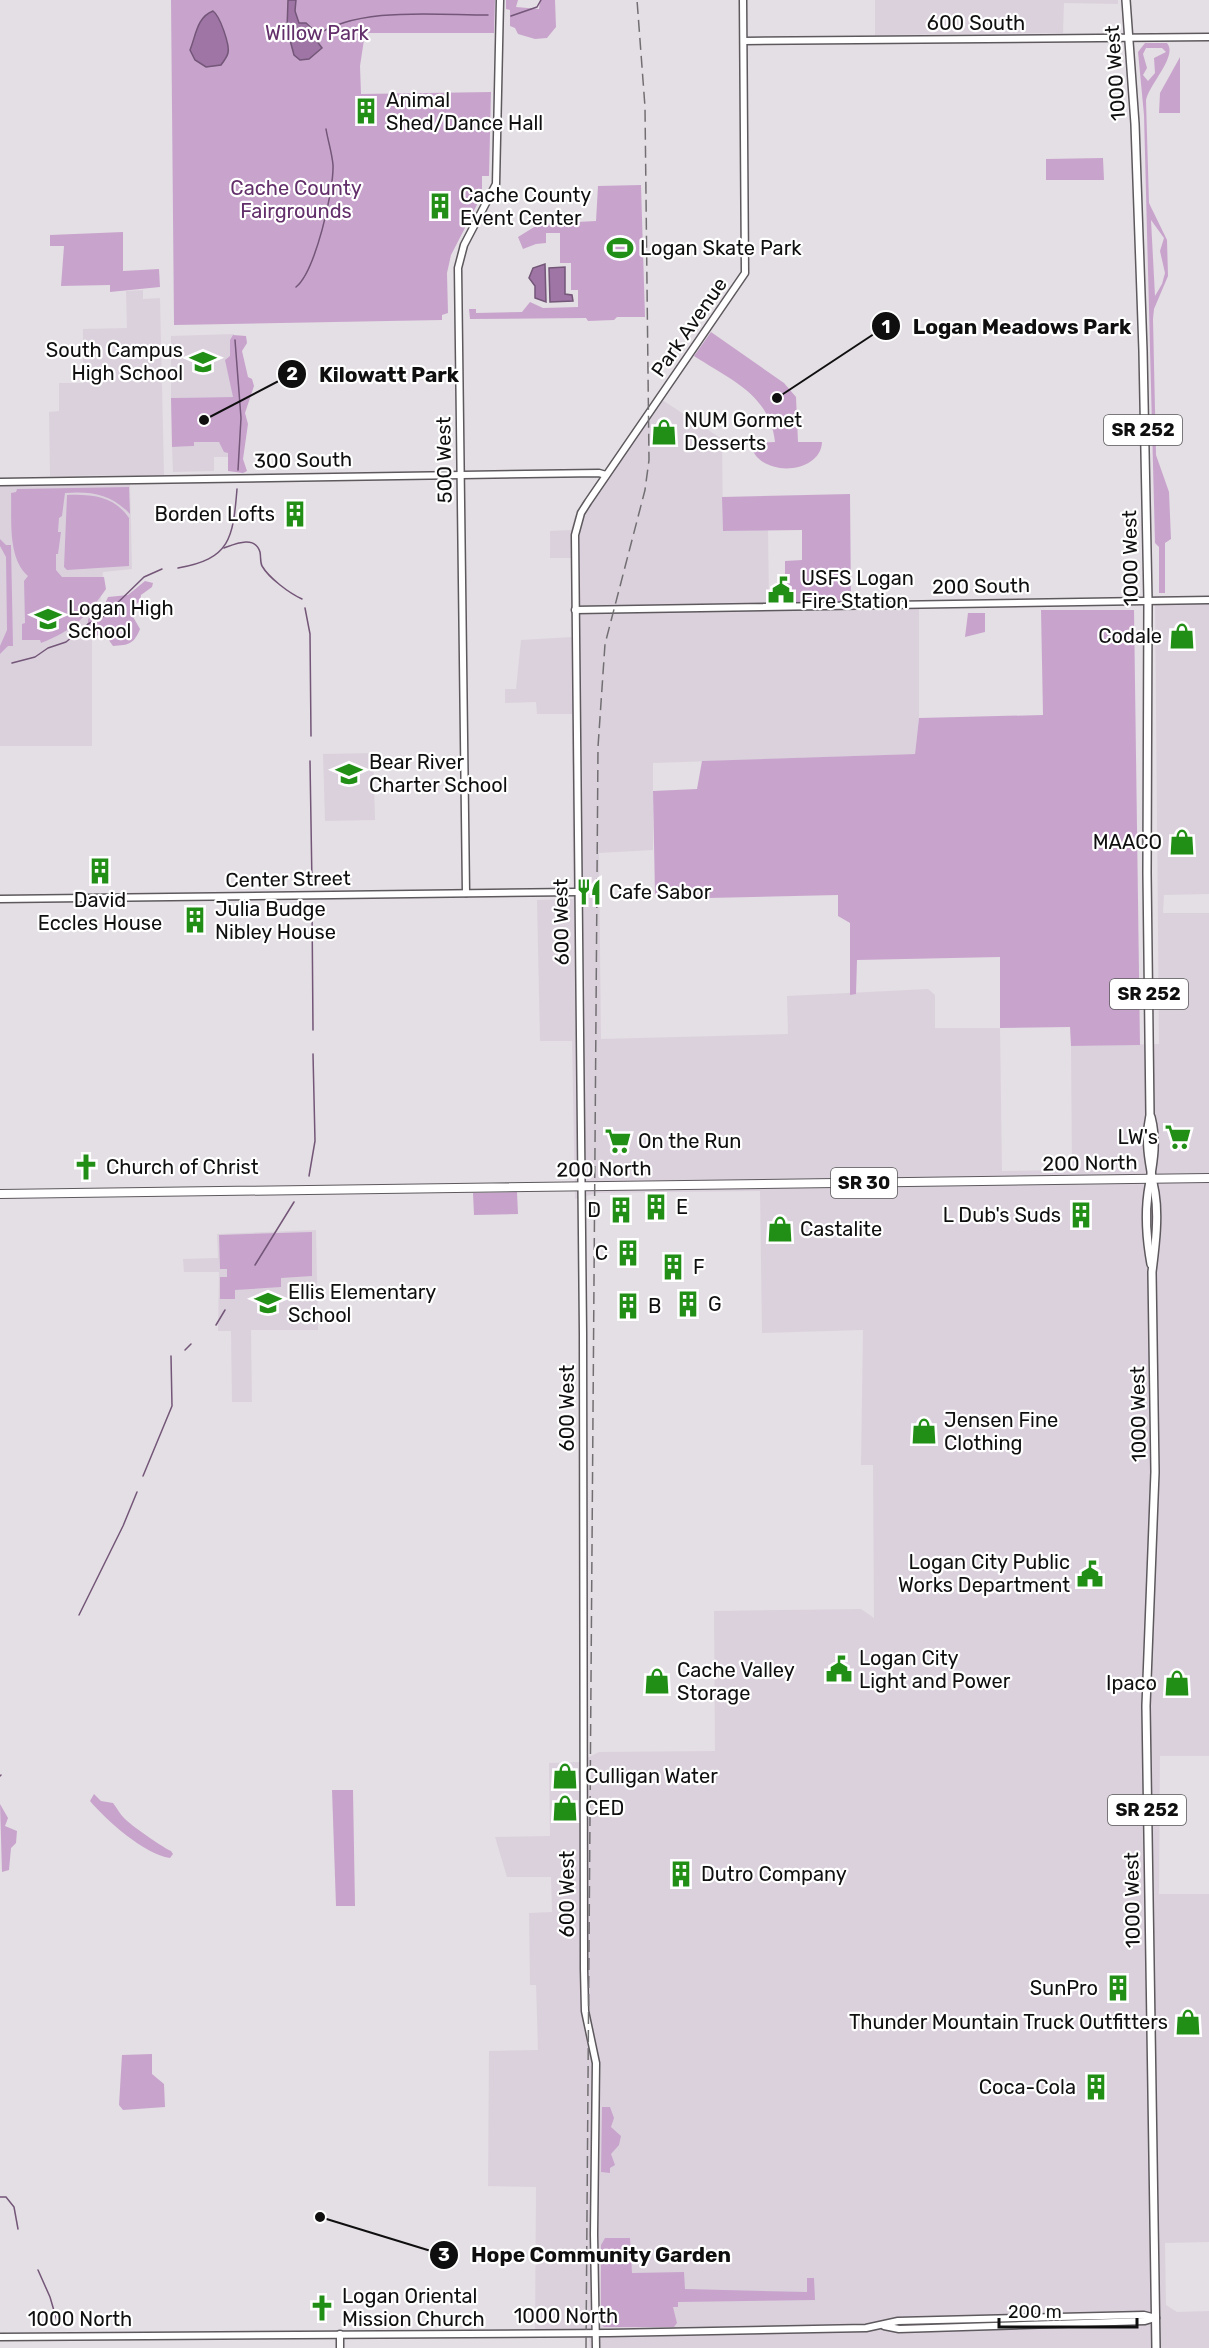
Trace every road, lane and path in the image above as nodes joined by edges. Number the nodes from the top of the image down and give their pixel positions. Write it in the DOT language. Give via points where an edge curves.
graph roads {
  1 [pos="500,0"];
  2 [pos="743,0"];
  3 [pos="1126,0"];
  4 [pos="1209,37"];
  5 [pos="1128,38"];
  6 [pos="744,40"];
  7 [pos="461,474"];
  8 [pos="606,475"];
  9 [pos="0,482"];
  10 [pos="1209,600"];
  11 [pos="1148,601"];
  12 [pos="575,610"];
  13 [pos="577,892"];
  14 [pos="466,893"];
  15 [pos="0,898"];
  16 [pos="1209,1178"];
  17 [pos="1151,1179"];
  18 [pos="581,1186"];
  19 [pos="0,1194"];
  20 [pos="1155,2318"];
  21 [pos="596,2332"];
  22 [pos="340,2334"];
  23 [pos="0,2337"];
  24 [pos="340,2348"];
  25 [pos="596,2348"];
  26 [pos="1156,2348"];
  1 -- 7 [label="street, 500 West" via="496,184 460,252 458,268"];
  2 -- 6 [label="street, Park Avenue"];
  3 -- 5 [label="main road, 1000 West / SR 252"];
  4 -- 5 [label="street, 600 South"];
  5 -- 6 [label="street, 600 South"];
  5 -- 11 [label="main road, 1000 West / SR 252" via="1135,124"];
  6 -- 8 [label="street, Park Avenue" via="745,273"];
  7 -- 8 [label="street, 300 South"];
  7 -- 9 [label="street, 300 South"];
  7 -- 14 [label="street, 500 West"];
  8 -- 12 [label="street, 600 West" via="577,526"];
  10 -- 11 [label="street, 200 South"];
  11 -- 12 [label="street, 200 South"];
  11 -- 17 [label="main road, 1000 West / SR 252" via="1150,1115 1155,1162"];
  12 -- 13 [label="street, 600 West"];
  13 -- 14 [label="street, Center Street"];
  13 -- 18 [label="street, 600 West"];
  14 -- 15 [label="street, Center Street"];
  16 -- 17 [label="highway, 200 North / SR 30"];
  17 -- 18 [label="highway, 200 North / SR 30"];
  17 -- 20 [label="main road, 1000 West / SR 252" via="1155,1195 1155,1472 1146,1706"];
  18 -- 19 [label="highway, 200 North / SR 30"];
  18 -- 21 [label="street, 600 West" via="584,1969 585,2012 596,2063"];
  20 -- 21 [label="street, 1000 North" via="899,2329 880,2326"];
  20 -- 26 [label="main road, 1000 West / SR 252"];
  21 -- 22 [label="street, 1000 North"];
  21 -- 25 [label="street, 600 West"];
  22 -- 23 [label="street, 1000 North"];
  22 -- 24 [label="street"];
}
